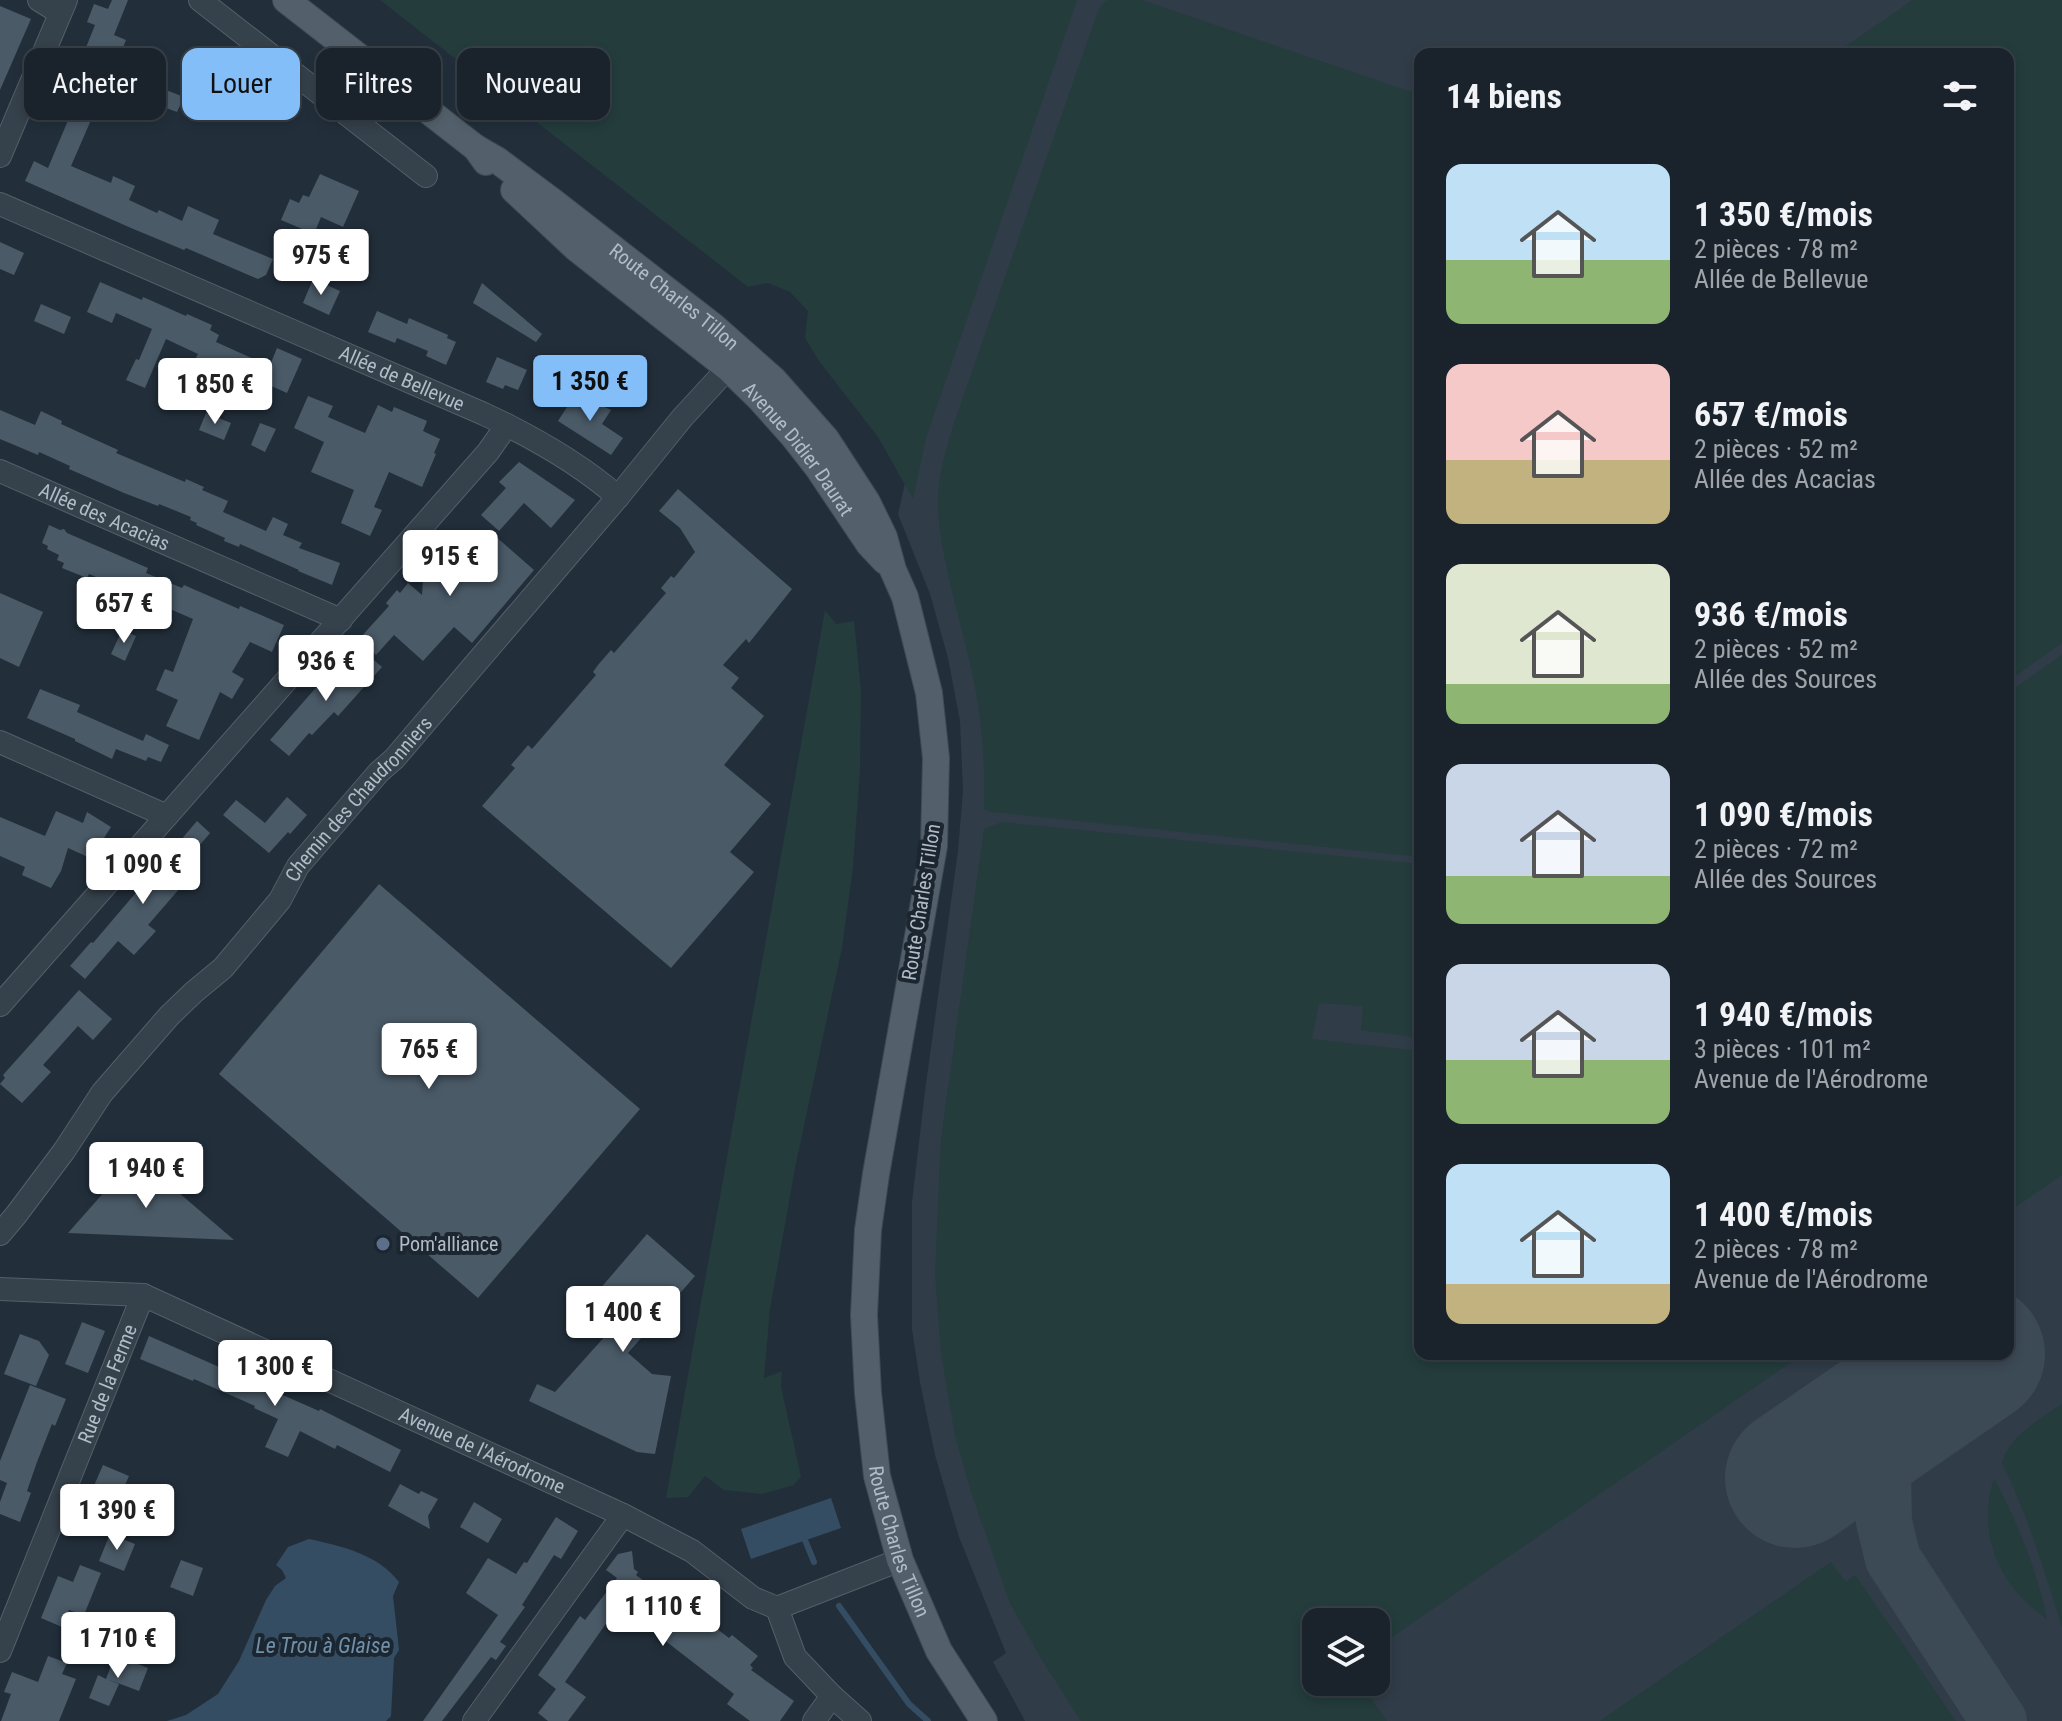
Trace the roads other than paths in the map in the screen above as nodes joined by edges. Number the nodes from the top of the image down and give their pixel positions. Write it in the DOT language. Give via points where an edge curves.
graph roads {
  1 [pos="39,0"];
  2 [pos="200,0"];
  3 [pos="286,0"];
  4 [pos="63,6"];
  5 [pos="476,148"];
  6 [pos="0,156"];
  7 [pos="426,176"];
  8 [pos="0,204"];
  9 [pos="728,368"];
  10 [pos="507,425"];
  11 [pos="0,471"];
  12 [pos="618,497"];
  13 [pos="893,570"];
  14 [pos="341,620"];
  15 [pos="0,742"];
  16 [pos="167,816"];
  17 [pos="0,1005"];
  18 [pos="0,1234"];
  19 [pos="0,1289"];
  20 [pos="143,1295"];
  21 [pos="623,1515"];
  22 [pos="900,1560"];
  23 [pos="777,1608"];
  24 [pos="0,1651"];
  25 [pos="832,1696"];
  26 [pos="474,1721"];
  27 [pos="814,1721"];
  28 [pos="860,1721"];
  29 [pos="984,1721"];
  1 -- 4 [label="street"];
  2 -- 7 [label="street"];
  3 -- 5 [label="main road, Avenue Didier Daurat"];
  4 -- 6 [label="street"];
  5 -- 9 [label="main road, Avenue Didier Daurat" via="566,240"];
  5 -- 13 [label="main road, Route Charles Tillon" via="713,326 774,380 846,468 884,537"];
  8 -- 10 [label="street, Allée de Bellevue"];
  9 -- 12 [label="street, Chemin des Chaudronniers"];
  9 -- 13 [label="main road, Avenue Didier Daurat" via="793,436"];
  10 -- 12 [label="street, Allée de Bellevue"];
  10 -- 14 [label="street"];
  11 -- 14 [label="street, Allée des Acacias"];
  12 -- 18 [label="street, Chemin des Chaudronniers" via="298,866 280,900 223,968 169,1016 102,1093"];
  13 -- 22 [label="main road, Route Charles Tillon" via="929,693 936,758 934,846 876,1174 864,1315 877,1476"];
  14 -- 16 [label="street"];
  15 -- 16 [label="street"];
  16 -- 17 [label="street"];
  19 -- 20 [label="street, Avenue de l'Aérodrome"];
  20 -- 21 [label="street, Avenue de l'Aérodrome"];
  20 -- 24 [label="street, Rue de la Ferme"];
  21 -- 23 [label="street, Avenue de l'Aérodrome" via="692,1551 743,1592"];
  21 -- 26 [label="street"];
  22 -- 23 [label="street"];
  22 -- 29 [label="main road, Route Charles Tillon" via="939,1651"];
  23 -- 25 [label="street" via="795,1657"];
  25 -- 27 [label="street"];
  25 -- 28 [label="street"];
}
